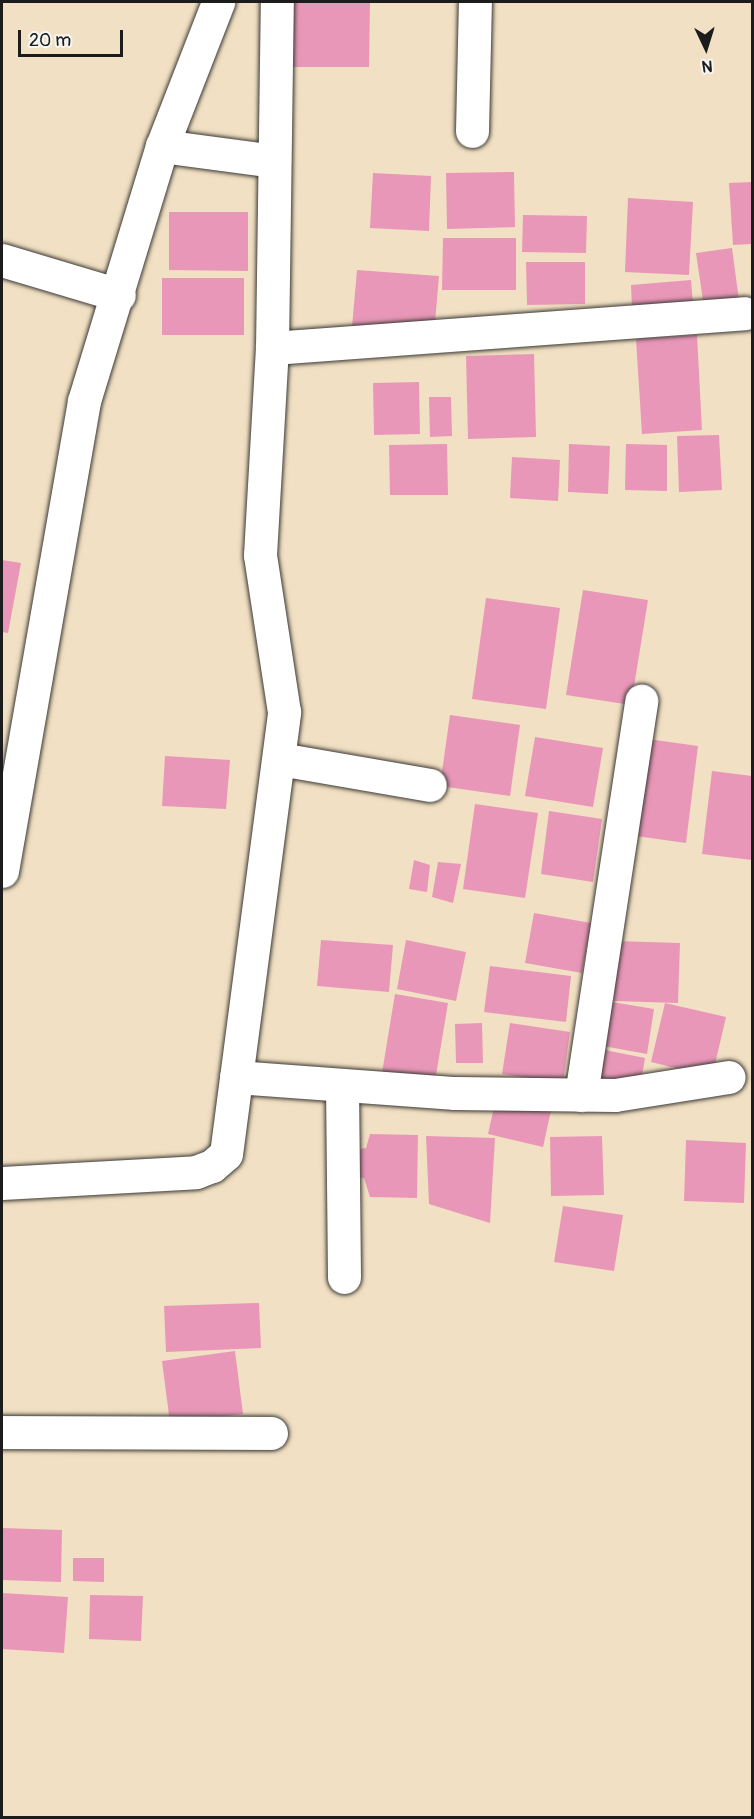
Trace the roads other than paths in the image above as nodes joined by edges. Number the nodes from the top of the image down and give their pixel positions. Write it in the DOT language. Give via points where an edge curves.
graph roads {
  1 [pos="218,2"];
  2 [pos="277,2"];
  3 [pos="475,2"];
  4 [pos="472,131"];
  5 [pos="162,146"];
  6 [pos="274,161"];
  7 [pos="2,260"];
  8 [pos="119,295"];
  9 [pos="745,313"];
  10 [pos="272,348"];
  11 [pos="641,701"];
  12 [pos="280,759"];
  13 [pos="430,785"];
  14 [pos="2,871"];
  15 [pos="236,1077"];
  16 [pos="729,1077"];
  17 [pos="342,1085"];
  18 [pos="581,1095"];
  19 [pos="2,1183"];
  20 [pos="344,1277"];
  21 [pos="2,1432"];
  22 [pos="271,1433"];
  1 -- 5 [label="street"];
  2 -- 6 [label="street"];
  3 -- 4 [label="street"];
  5 -- 6 [label="street"];
  5 -- 8 [label="street"];
  6 -- 10 [label="street"];
  7 -- 8 [label="street"];
  8 -- 14 [label="street" via="84,401"];
  9 -- 10 [label="street"];
  10 -- 12 [label="street" via="260,555 284,712"];
  11 -- 18 [label="street"];
  12 -- 13 [label="street"];
  12 -- 15 [label="street"];
  15 -- 17 [label="street"];
  15 -- 19 [label="street" via="226,1154 213,1166 196,1172"];
  16 -- 18 [label="street" via="615,1095"];
  17 -- 18 [label="street" via="455,1093"];
  17 -- 20 [label="street"];
  21 -- 22 [label="street"];
}
